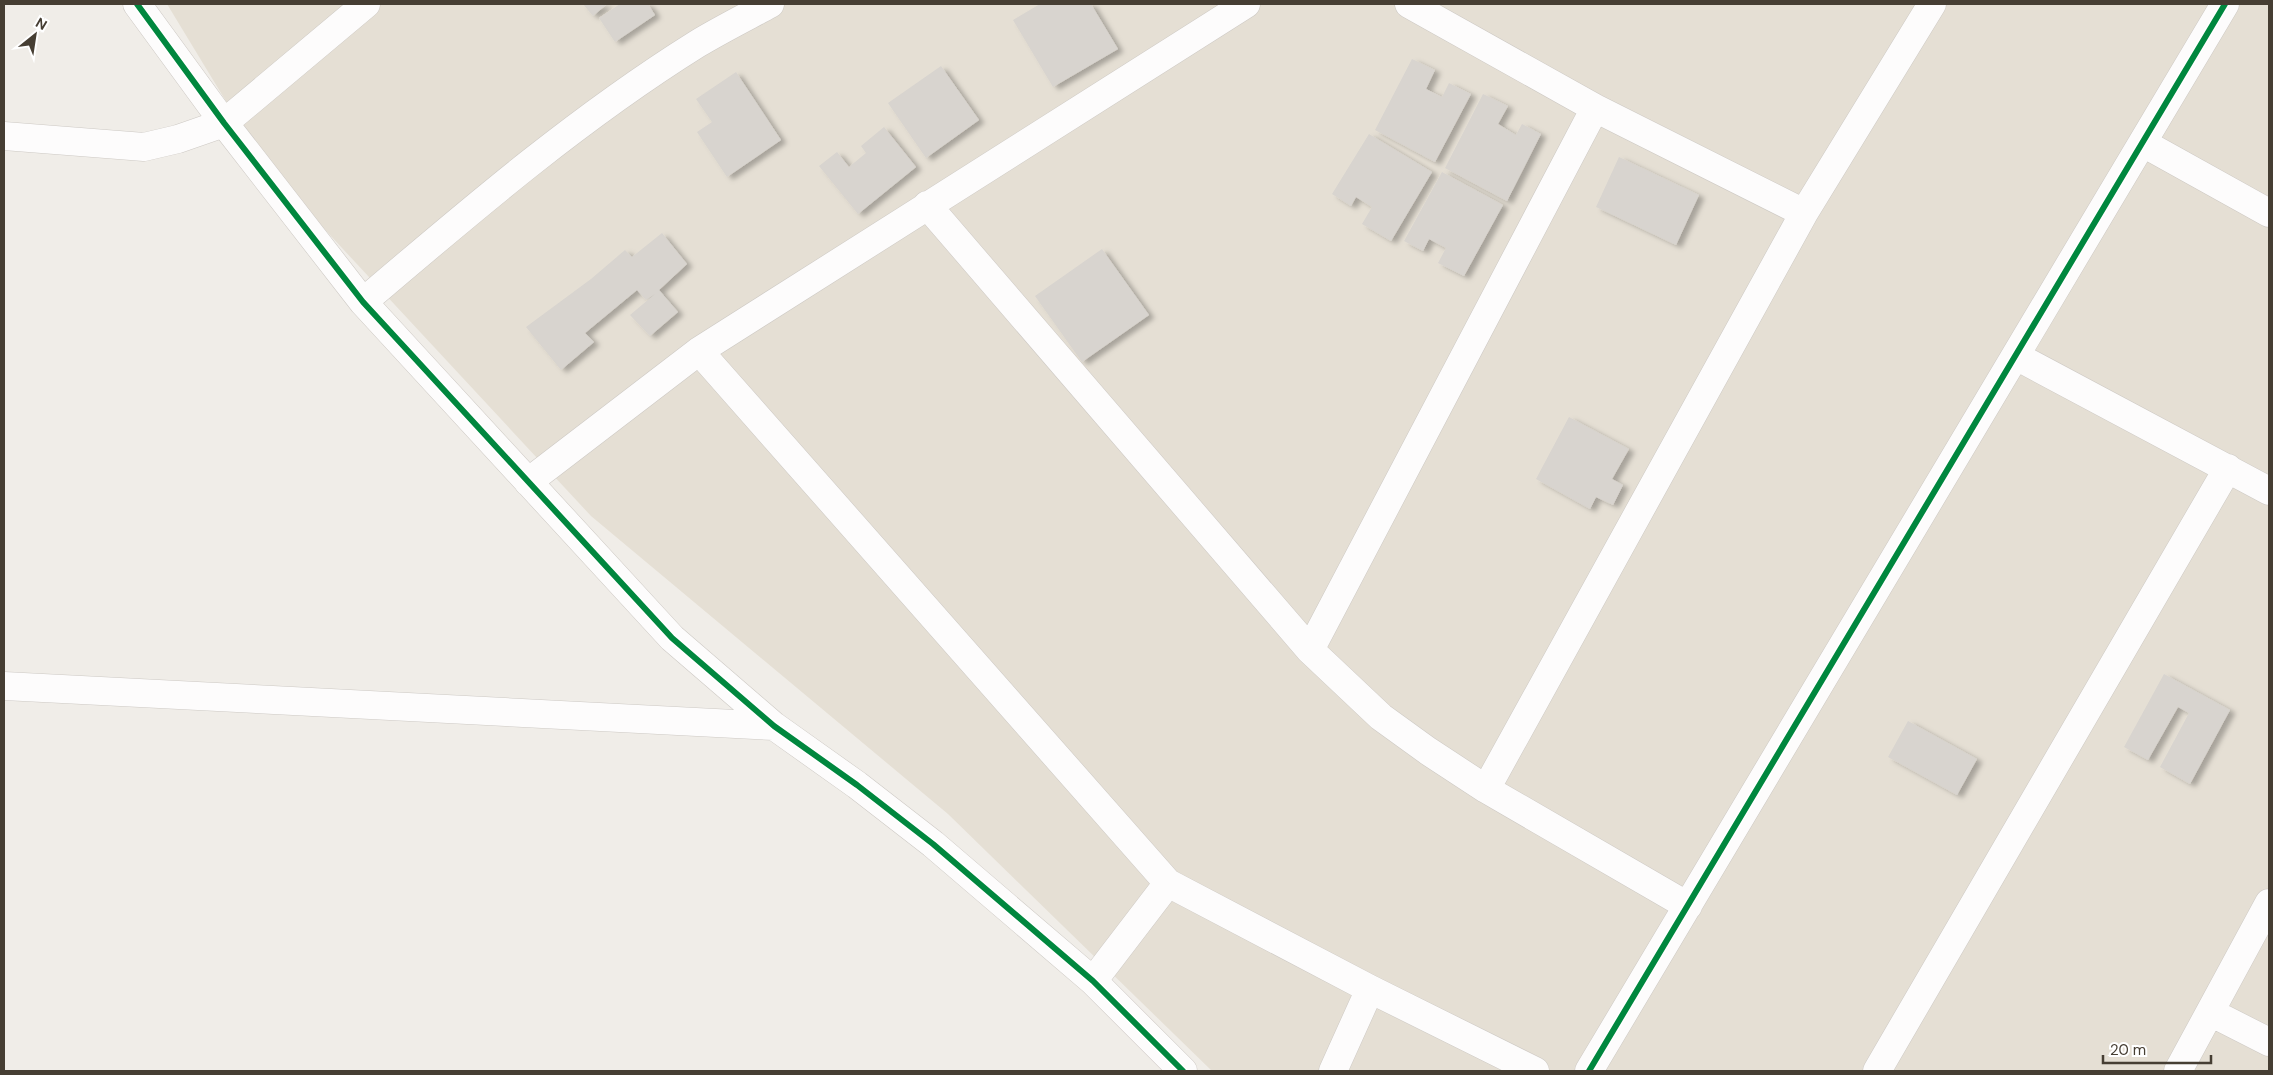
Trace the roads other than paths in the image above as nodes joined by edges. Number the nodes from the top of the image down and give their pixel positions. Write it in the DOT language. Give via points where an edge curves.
graph roads {
  1 [pos="137,4"];
  2 [pos="366,4"];
  3 [pos="770,4"];
  4 [pos="1246,4"];
  5 [pos="1409,4"];
  6 [pos="1932,4"];
  7 [pos="2225,4"];
  8 [pos="1596,108"];
  9 [pos="224,123"];
  10 [pos="4,136"];
  11 [pos="2143,143"];
  12 [pos="927,205"];
  13 [pos="1804,213"];
  14 [pos="2269,213"];
  15 [pos="363,302"];
  16 [pos="699,351"];
  17 [pos="2016,356"];
  18 [pos="2228,468"];
  19 [pos="528,482"];
  20 [pos="2269,491"];
  21 [pos="1310,650"];
  22 [pos="4,686"];
  23 [pos="774,726"];
  24 [pos="1486,789"];
  25 [pos="1168,883"];
  26 [pos="2269,903"];
  27 [pos="1688,906"];
  28 [pos="1093,981"];
  29 [pos="1370,989"];
  30 [pos="2210,1012"];
  31 [pos="2269,1042"];
  32 [pos="1183,1071"];
  33 [pos="1333,1071"];
  34 [pos="1535,1071"];
  35 [pos="1589,1071"];
  36 [pos="1877,1071"];
  37 [pos="2178,1071"];
  1 -- 9 [label="street"];
  2 -- 9 [label="street"];
  3 -- 15 [label="street" via="697,44 593,115 468,213"];
  4 -- 12 [label="street"];
  5 -- 8 [label="street"];
  6 -- 13 [label="street"];
  7 -- 11 [label="street"];
  8 -- 13 [label="street"];
  8 -- 21 [label="street"];
  9 -- 10 [label="street" via="144,147"];
  9 -- 15 [label="street"];
  11 -- 14 [label="street"];
  11 -- 17 [label="street"];
  12 -- 16 [label="street"];
  12 -- 21 [label="street"];
  13 -- 24 [label="street"];
  15 -- 19 [label="street"];
  16 -- 19 [label="street"];
  16 -- 25 [label="street"];
  17 -- 18 [label="street"];
  17 -- 27 [label="street"];
  18 -- 20 [label="street"];
  18 -- 36 [label="street"];
  19 -- 23 [label="street" via="672,638"];
  21 -- 24 [label="street" via="1381,717"];
  22 -- 23 [label="street"];
  23 -- 28 [label="street" via="933,844"];
  24 -- 27 [label="street"];
  25 -- 28 [label="street"];
  25 -- 29 [label="street"];
  26 -- 30 [label="street"];
  27 -- 35 [label="street"];
  28 -- 32 [label="street"];
  29 -- 33 [label="street"];
  29 -- 34 [label="street"];
  30 -- 31 [label="street"];
  30 -- 37 [label="street"];
}
